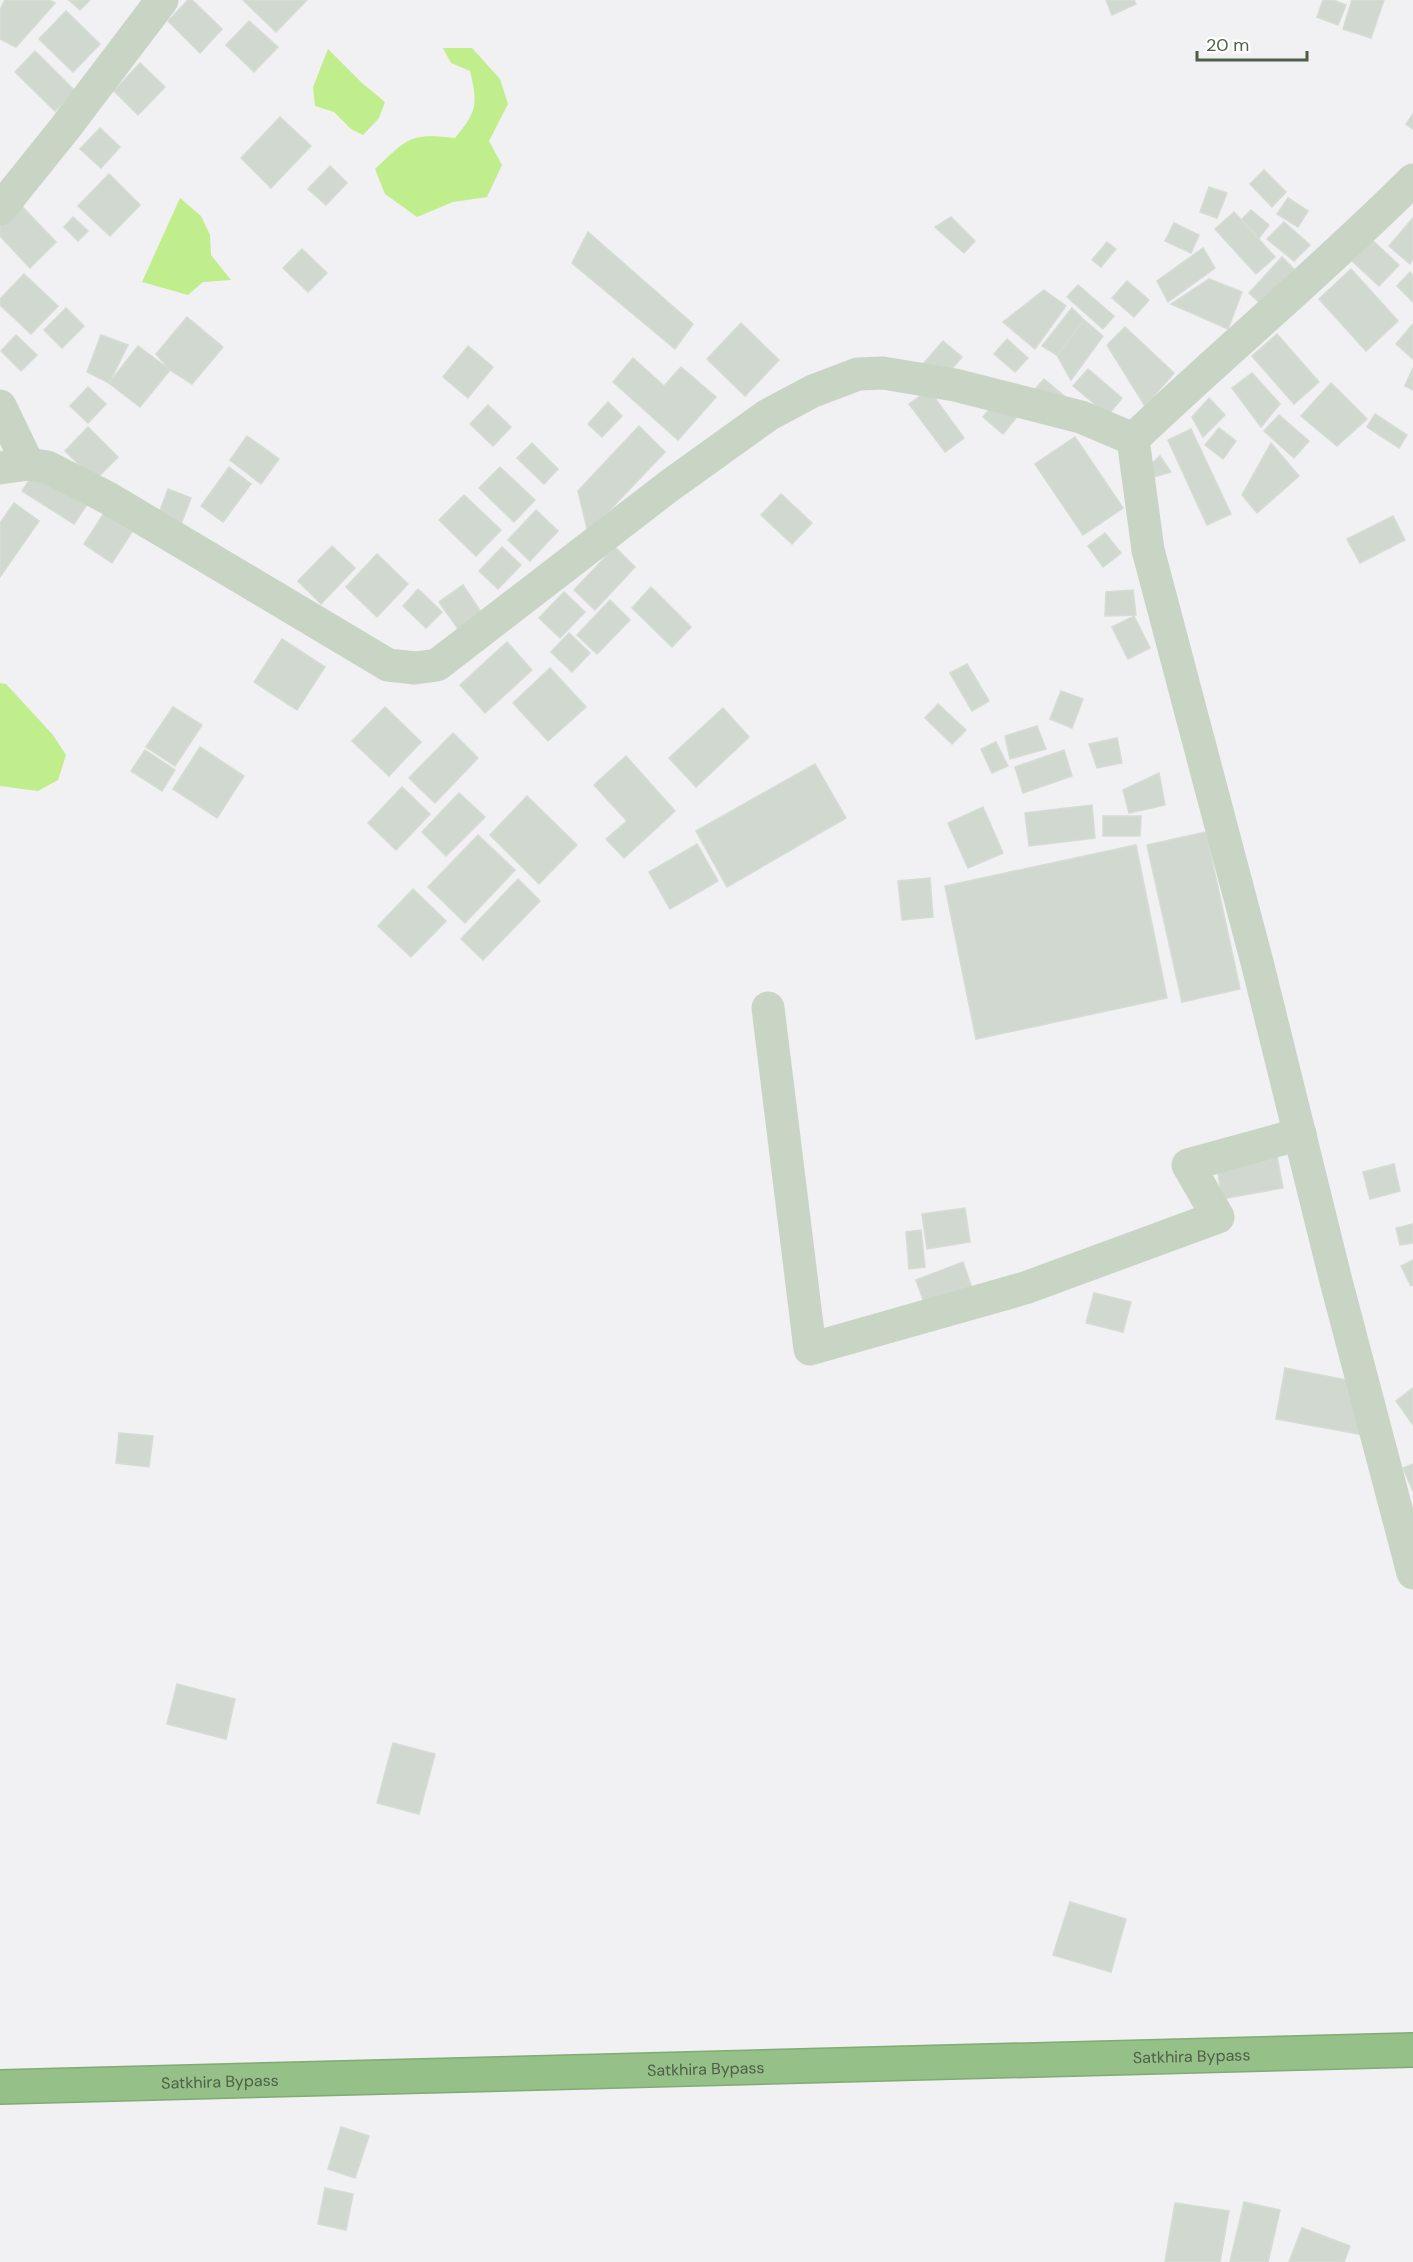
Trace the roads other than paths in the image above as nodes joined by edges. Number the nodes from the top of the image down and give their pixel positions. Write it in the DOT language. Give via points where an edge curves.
graph roads {
  1 [pos="162,0"];
  2 [pos="1413,180"];
  3 [pos="0,208"];
  4 [pos="0,406"];
  5 [pos="1133,439"];
  6 [pos="14,466"];
  7 [pos="768,1008"];
  8 [pos="1300,1134"];
  9 [pos="1413,1573"];
  10 [pos="1413,2050"];
  11 [pos="0,2087"];
  1 -- 3 [label="street" via="66,129"];
  2 -- 5 [label="street" via="1350,243"];
  4 -- 6 [label="street"];
  5 -- 6 [label="street" via="1081,417 955,385 858,374 813,391 768,415 669,486 437,665 416,668 388,665 108,498 47,467"];
  5 -- 8 [label="street" via="1148,550"];
  7 -- 8 [label="street" via="810,1349 1026,1288 1218,1217 1188,1165"];
  8 -- 9 [label="street"];
  10 -- 11 [label="highway, Satkhira Bypass"];
}
